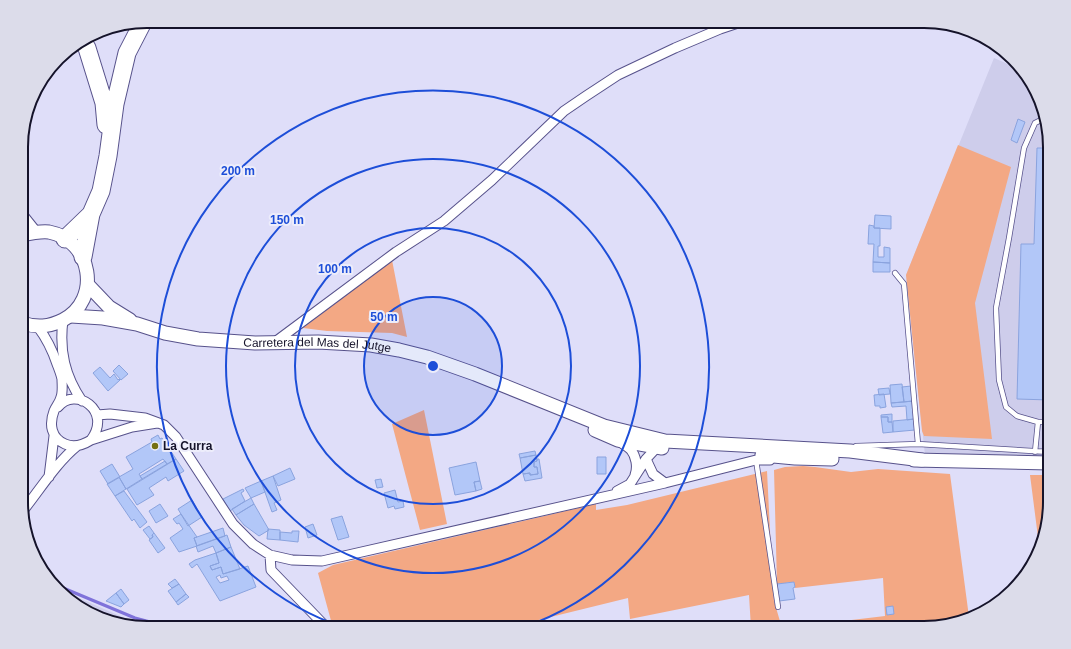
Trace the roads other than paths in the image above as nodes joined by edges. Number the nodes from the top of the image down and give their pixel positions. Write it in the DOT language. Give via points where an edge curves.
graph roads {
  1 [pos="140,28"];
  2 [pos="723,28"];
  3 [pos="85,45"];
  4 [pos="1040,120"];
  5 [pos="108,156"];
  6 [pos="91,214"];
  7 [pos="28,234"];
  8 [pos="65,239"];
  9 [pos="83,257"];
  10 [pos="895,274"];
  11 [pos="88,285"];
  12 [pos="67,318"];
  13 [pos="137,324"];
  14 [pos="28,325"];
  15 [pos="38,327"];
  16 [pos="274,343"];
  17 [pos="494,382"];
  18 [pos="82,400"];
  19 [pos="54,411"];
  20 [pos="97,415"];
  21 [pos="1038,422"];
  22 [pos="1043,422"];
  23 [pos="158,423"];
  24 [pos="54,436"];
  25 [pos="91,440"];
  26 [pos="618,440"];
  27 [pos="661,444"];
  28 [pos="918,444"];
  29 [pos="77,446"];
  30 [pos="1035,452"];
  31 [pos="1043,452"];
  32 [pos="795,453"];
  33 [pos="646,459"];
  34 [pos="756,460"];
  35 [pos="1043,464"];
  36 [pos="634,476"];
  37 [pos="49,477"];
  38 [pos="665,483"];
  39 [pos="603,498"];
  40 [pos="28,504"];
  41 [pos="270,555"];
  42 [pos="778,606"];
  43 [pos="320,621"];
  1 -- 5 [label="highway" via="127,53 115,104"];
  2 -- 16 [label="street" via="618,75 564,111 492,180 444,221 396,252"];
  3 -- 5 [label="highway" via="104,103"];
  4 -- 21 [label="lane" via="1035,123 1024,148 996,308 999,380 1006,407 1017,416"];
  5 -- 6 [label="highway" via="101,191"];
  6 -- 8 [label="highway"];
  6 -- 9 [label="highway"];
  7 -- 8 [label="street" via="50,232"];
  8 -- 9 [label="street" via="73,244"];
  9 -- 11 [label="street"];
  10 -- 28 [label="lane" via="904,284"];
  11 -- 12 [label="street" via="82,303"];
  11 -- 13 [label="street, Carretera del Mas del Jutge" via="109,306"];
  12 -- 13 [label="street, Carretera del Mas del Jutge" via="103,318"];
  12 -- 15 [label="street" via="53,326"];
  12 -- 18 [label="street" via="61,353 71,383"];
  13 -- 16 [label="street, Carretera del Mas del Jutge" via="165,334 198,339"];
  14 -- 15 [label="street"];
  15 -- 19 [label="street" via="52,347 62,378 62,397"];
  16 -- 17 [label="street, Carretera del Mas del Jutge" via="371,345 427,357"];
  17 -- 26 [label="street"];
  17 -- 27 [label="street" via="604,426"];
  18 -- 19 [label="street" via="67,400"];
  18 -- 20 [label="street" via="93,408"];
  19 -- 24 [label="street" via="51,421"];
  20 -- 23 [label="street" via="145,418"];
  20 -- 25 [label="street" via="98,429"];
  21 -- 22 [label="lane"];
  21 -- 30 [label="lane"];
  23 -- 25 [label="street" via="132,426"];
  23 -- 41 [label="street" via="164,425 176,437 233,524 253,544"];
  24 -- 29 [label="street" via="66,445"];
  24 -- 37 [label="street"];
  25 -- 29 [label="street"];
  26 -- 27 [label="street"];
  26 -- 36 [label="street" via="631,450 637,469"];
  27 -- 32 [label="street"];
  27 -- 33 [label="street"];
  28 -- 30 [label="lane"];
  28 -- 32 [label="lane"];
  29 -- 37 [label="street"];
  30 -- 31 [label="lane"];
  32 -- 34 [label="street"];
  32 -- 35 [label="street"];
  33 -- 36 [label="street"];
  33 -- 38 [label="street" via="653,474"];
  34 -- 38 [label="street"];
  34 -- 42 [label="lane"];
  36 -- 39 [label="street" via="630,484"];
  37 -- 40 [label="street"];
  38 -- 39 [label="street"];
  39 -- 41 [label="street" via="322,561 292,560"];
  41 -- 43 [label="street" via="271,570"];
}
